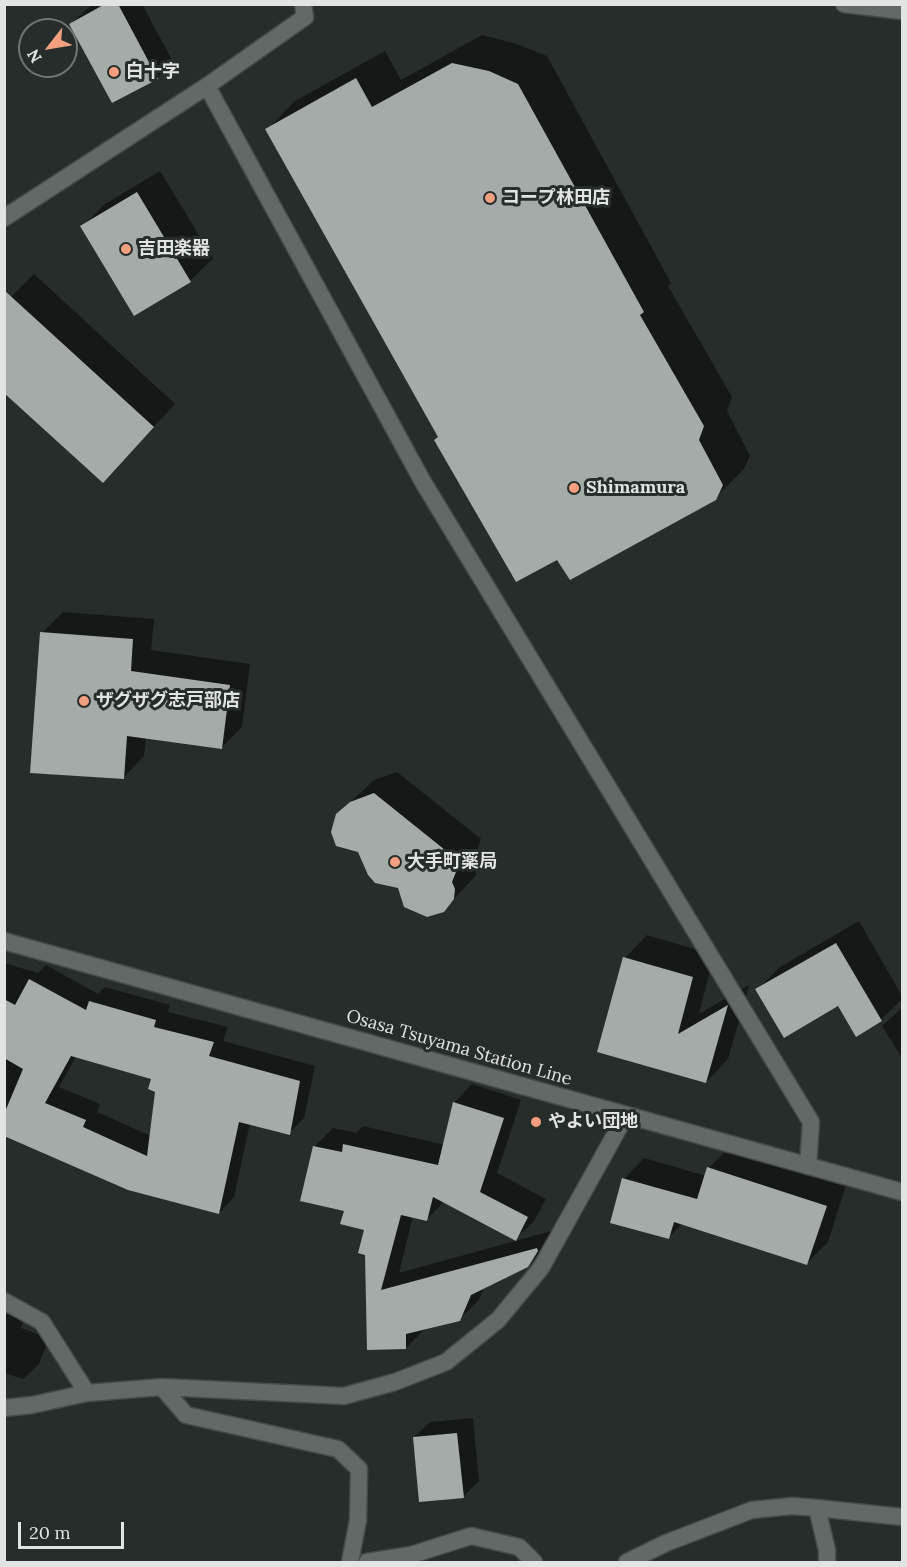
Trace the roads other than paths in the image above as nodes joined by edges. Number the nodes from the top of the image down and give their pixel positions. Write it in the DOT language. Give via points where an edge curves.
graph roads {
  1 [pos="303,4"];
  2 [pos="844,4"];
  3 [pos="903,11"];
  4 [pos="207,86"];
  5 [pos="4,218"];
  6 [pos="4,941"];
  7 [pos="626,1115"];
  8 [pos="808,1166"];
  9 [pos="903,1192"];
  10 [pos="4,1301"];
  11 [pos="162,1387"];
  12 [pos="87,1393"];
  13 [pos="4,1408"];
  14 [pos="817,1508"];
  15 [pos="903,1517"];
  16 [pos="350,1563"];
  17 [pos="367,1563"];
  18 [pos="534,1563"];
  19 [pos="627,1563"];
  20 [pos="827,1563"];
  1 -- 4 [label="street" via="305,17"];
  2 -- 3 [label="street"];
  4 -- 5 [label="street"];
  4 -- 8 [label="street" via="423,482 811,1122"];
  6 -- 7 [label="street, Osasa Tsuyama Station Line"];
  7 -- 8 [label="street, Osasa Tsuyama Station Line"];
  7 -- 11 [label="street" via="541,1268 498,1320 446,1362 344,1396"];
  8 -- 9 [label="street, Osasa Tsuyama Station Line"];
  10 -- 12 [label="street" via="42,1322"];
  11 -- 12 [label="street"];
  11 -- 16 [label="street" via="186,1415 338,1449 359,1469 358,1520"];
  12 -- 13 [label="street"];
  14 -- 15 [label="street"];
  14 -- 19 [label="street" via="752,1510 666,1543"];
  14 -- 20 [label="street"];
  17 -- 18 [label="street" via="411,1555 471,1536 519,1547"];
}
